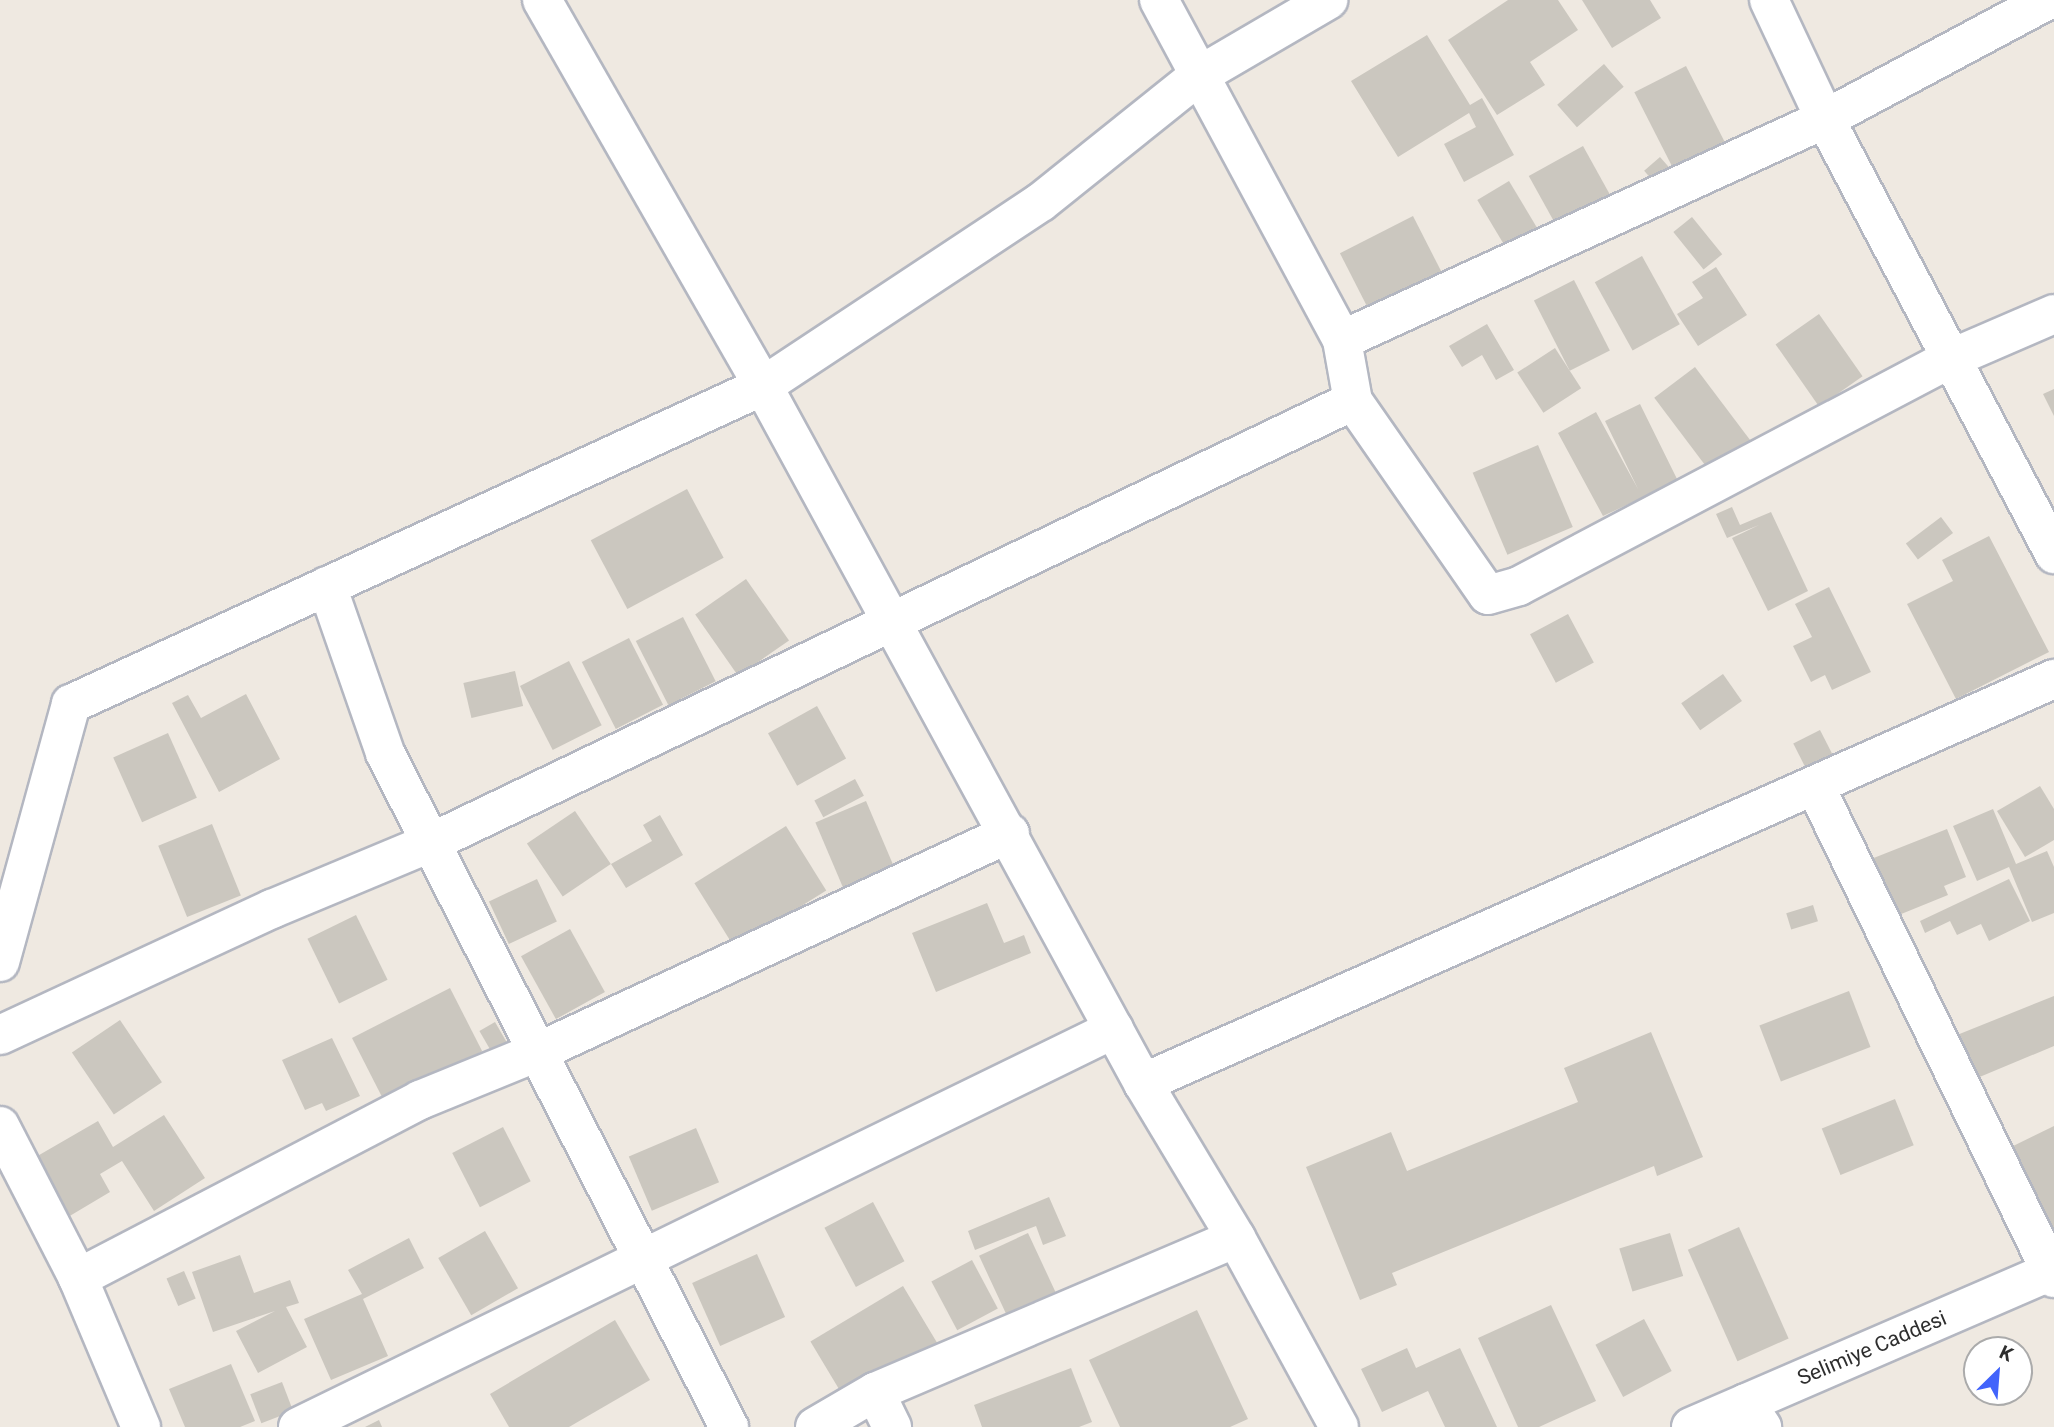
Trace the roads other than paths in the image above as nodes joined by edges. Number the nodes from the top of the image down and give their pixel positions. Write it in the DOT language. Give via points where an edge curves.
graph roads {
  1 [pos="542,0"];
  2 [pos="1159,0"];
  3 [pos="1328,0"];
  4 [pos="1769,0"];
  5 [pos="2048,0"];
  6 [pos="1198,76"];
  7 [pos="1825,118"];
  8 [pos="2054,314"];
  9 [pos="1342,340"];
  10 [pos="1950,359"];
  11 [pos="763,386"];
  12 [pos="1353,401"];
  13 [pos="2054,554"];
  14 [pos="327,586"];
  15 [pos="890,623"];
  16 [pos="2054,679"];
  17 [pos="1815,786"];
  18 [pos="1010,833"];
  19 [pos="430,843"];
  20 [pos="0,962"];
  21 [pos="1114,1029"];
  22 [pos="0,1035"];
  23 [pos="541,1051"];
  24 [pos="1143,1083"];
  25 [pos="0,1126"];
  26 [pos="1236,1238"];
  27 [pos="644,1259"];
  28 [pos="2053,1273"];
  29 [pos="78,1278"];
  30 [pos="875,1392"];
  31 [pos="1754,1415"];
  32 [pos="141,1427"];
  33 [pos="298,1427"];
  34 [pos="729,1427"];
  35 [pos="816,1427"];
  36 [pos="892,1427"];
  37 [pos="1339,1427"];
  38 [pos="1691,1427"];
  1 -- 11 [label="street"];
  2 -- 6 [label="street"];
  3 -- 6 [label="street"];
  4 -- 7 [label="street"];
  5 -- 7 [label="street"];
  6 -- 9 [label="street"];
  6 -- 11 [label="street" via="1041,202"];
  7 -- 9 [label="street"];
  7 -- 10 [label="street"];
  8 -- 10 [label="street"];
  9 -- 12 [label="street"];
  10 -- 12 [label="street" via="1519,586 1488,595"];
  10 -- 13 [label="street"];
  11 -- 14 [label="street"];
  11 -- 15 [label="street"];
  12 -- 15 [label="street"];
  14 -- 19 [label="street" via="385,752"];
  14 -- 20 [label="street" via="71,704"];
  15 -- 18 [label="street"];
  15 -- 19 [label="street"];
  16 -- 17 [label="street"];
  17 -- 24 [label="street"];
  17 -- 28 [label="street"];
  18 -- 21 [label="street"];
  18 -- 23 [label="street"];
  19 -- 22 [label="street" via="272,909"];
  19 -- 23 [label="street"];
  21 -- 24 [label="street"];
  21 -- 27 [label="street"];
  23 -- 27 [label="street"];
  23 -- 29 [label="street" via="420,1100"];
  24 -- 26 [label="street"];
  25 -- 29 [label="street"];
  26 -- 30 [label="street"];
  26 -- 37 [label="street"];
  27 -- 33 [label="street" via="520,1315"];
  27 -- 34 [label="street"];
  28 -- 31 [label="street, Selimiye Caddesi"];
  29 -- 32 [label="street"];
  30 -- 35 [label="street"];
  30 -- 36 [label="street"];
  31 -- 38 [label="street, Selimiye Caddesi"];
}
